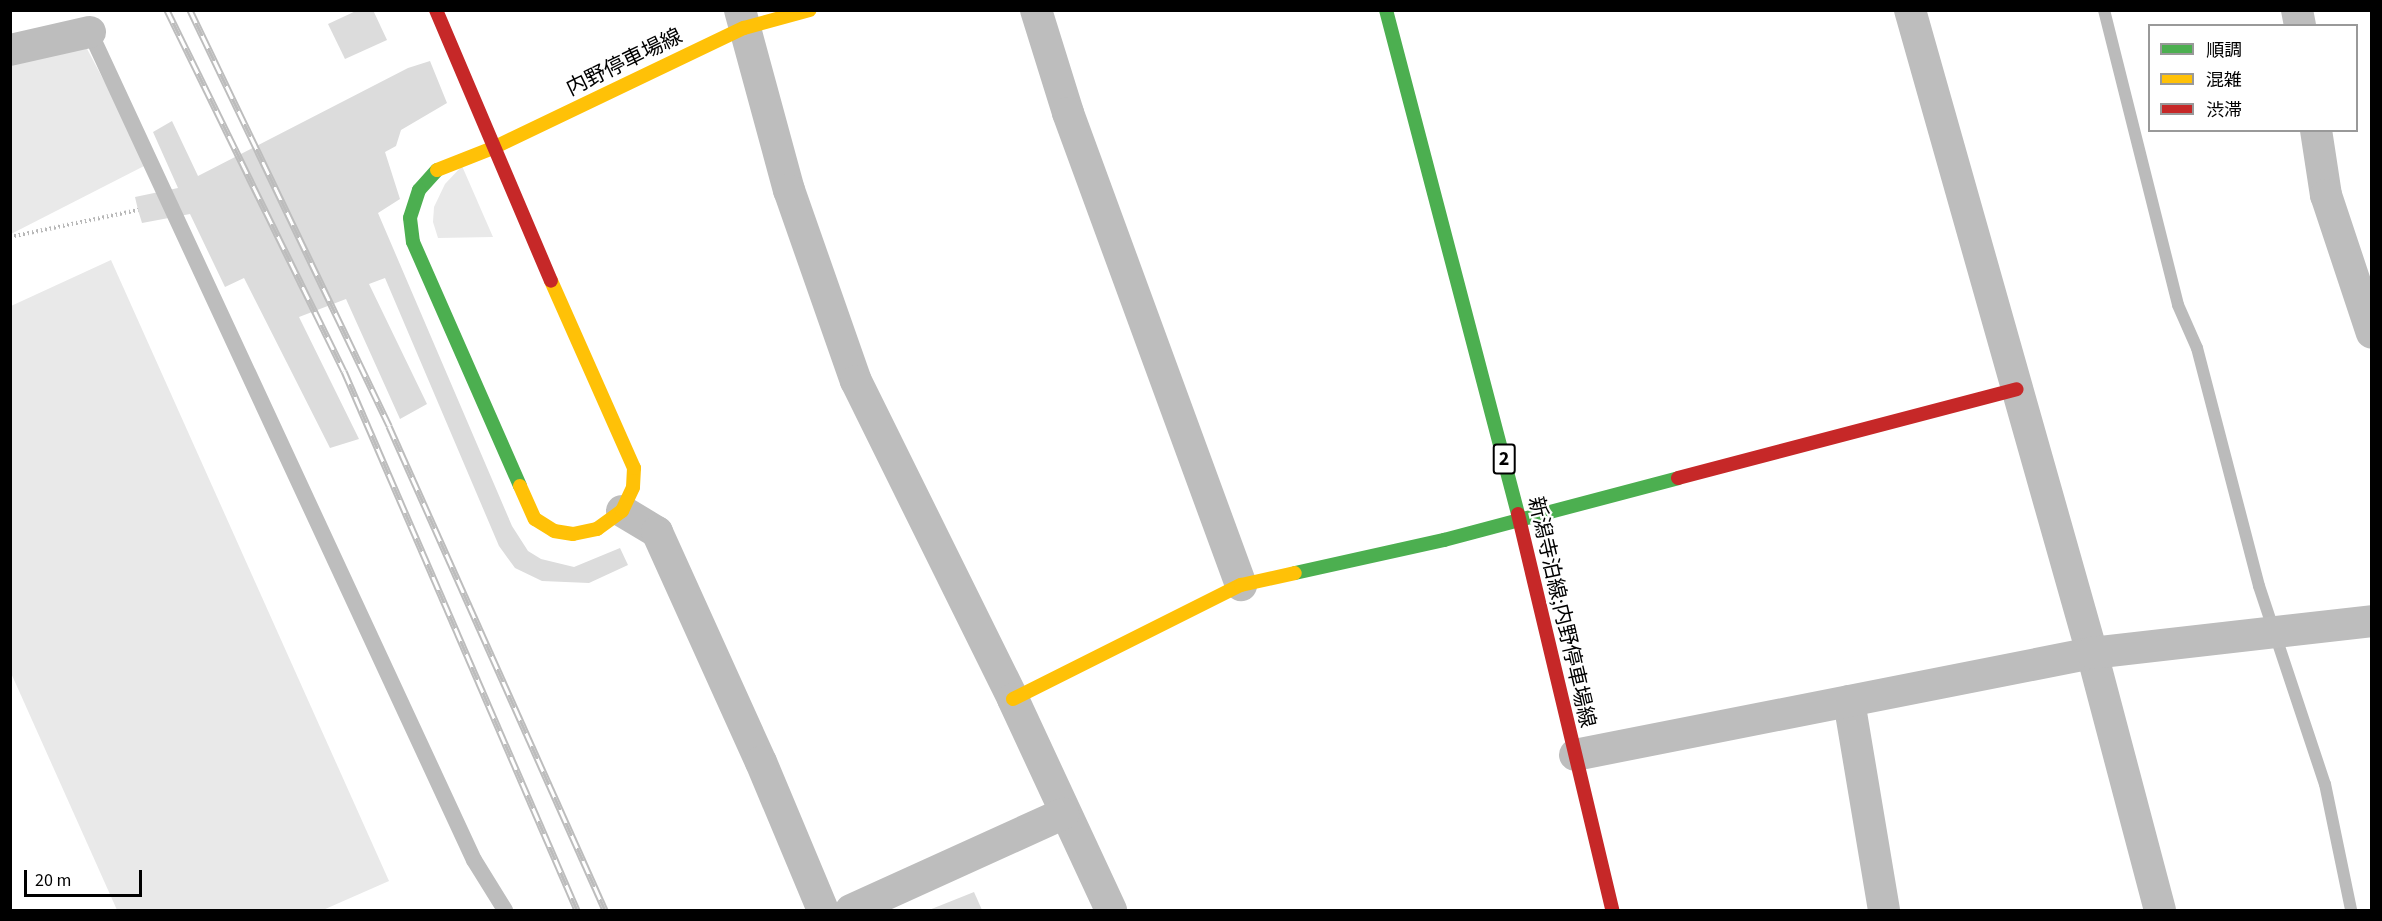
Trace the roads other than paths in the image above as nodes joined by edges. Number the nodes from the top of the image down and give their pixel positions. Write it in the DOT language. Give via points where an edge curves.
graph roads {
  1 [pos="436,10"];
  2 [pos="810,10"];
  3 [pos="1036,10"];
  4 [pos="1386,10"];
  5 [pos="1910,10"];
  6 [pos="742,19"];
  7 [pos="90,32"];
  8 [pos="10,50"];
  9 [pos="2316,132"];
  10 [pos="493,148"];
  11 [pos="2372,333"];
  12 [pos="2017,389"];
  13 [pos="622,511"];
  14 [pos="1519,518"];
  15 [pos="1240,585"];
  16 [pos="2372,621"];
  17 [pos="2092,653"];
  18 [pos="1013,699"];
  19 [pos="1849,701"];
  20 [pos="1575,755"];
  21 [pos="1063,814"];
  22 [pos="505,910"];
  23 [pos="823,910"];
  24 [pos="851,910"];
  25 [pos="1111,910"];
  26 [pos="1612,910"];
  27 [pos="1884,910"];
  28 [pos="2160,910"];
  1 -- 10 [label="street"];
  2 -- 6 [label="street, 内野停車場線"];
  3 -- 15 [label="street" via="1068,113"];
  4 -- 14 [label="street, 新潟寺泊線;内野停車場線 / 2"];
  5 -- 12 [label="street"];
  6 -- 10 [label="street, 内野停車場線"];
  6 -- 18 [label="street" via="789,190 856,381"];
  7 -- 8 [label="street"];
  7 -- 22 [label="lane" via="474,860"];
  9 -- 11 [label="street" via="2326,195"];
  10 -- 13 [label="street" via="634,468 633,487"];
  10 -- 13 [label="street, 内野停車場線" via="438,169 419,190 410,218 413,242 535,519 554,531 573,534 597,529"];
  12 -- 14 [label="street"];
  12 -- 17 [label="street"];
  13 -- 23 [label="street" via="657,532"];
  14 -- 15 [label="street" via="1444,540"];
  14 -- 20 [label="street, 新潟寺泊線;内野停車場線 / 2"];
  15 -- 18 [label="street"];
  16 -- 17 [label="street"];
  17 -- 19 [label="street"];
  17 -- 28 [label="street"];
  18 -- 21 [label="street"];
  19 -- 20 [label="street"];
  19 -- 27 [label="street"];
  20 -- 26 [label="street, 新潟寺泊線;内野停車場線 / 2"];
  21 -- 24 [label="street"];
  21 -- 25 [label="street"];
}
